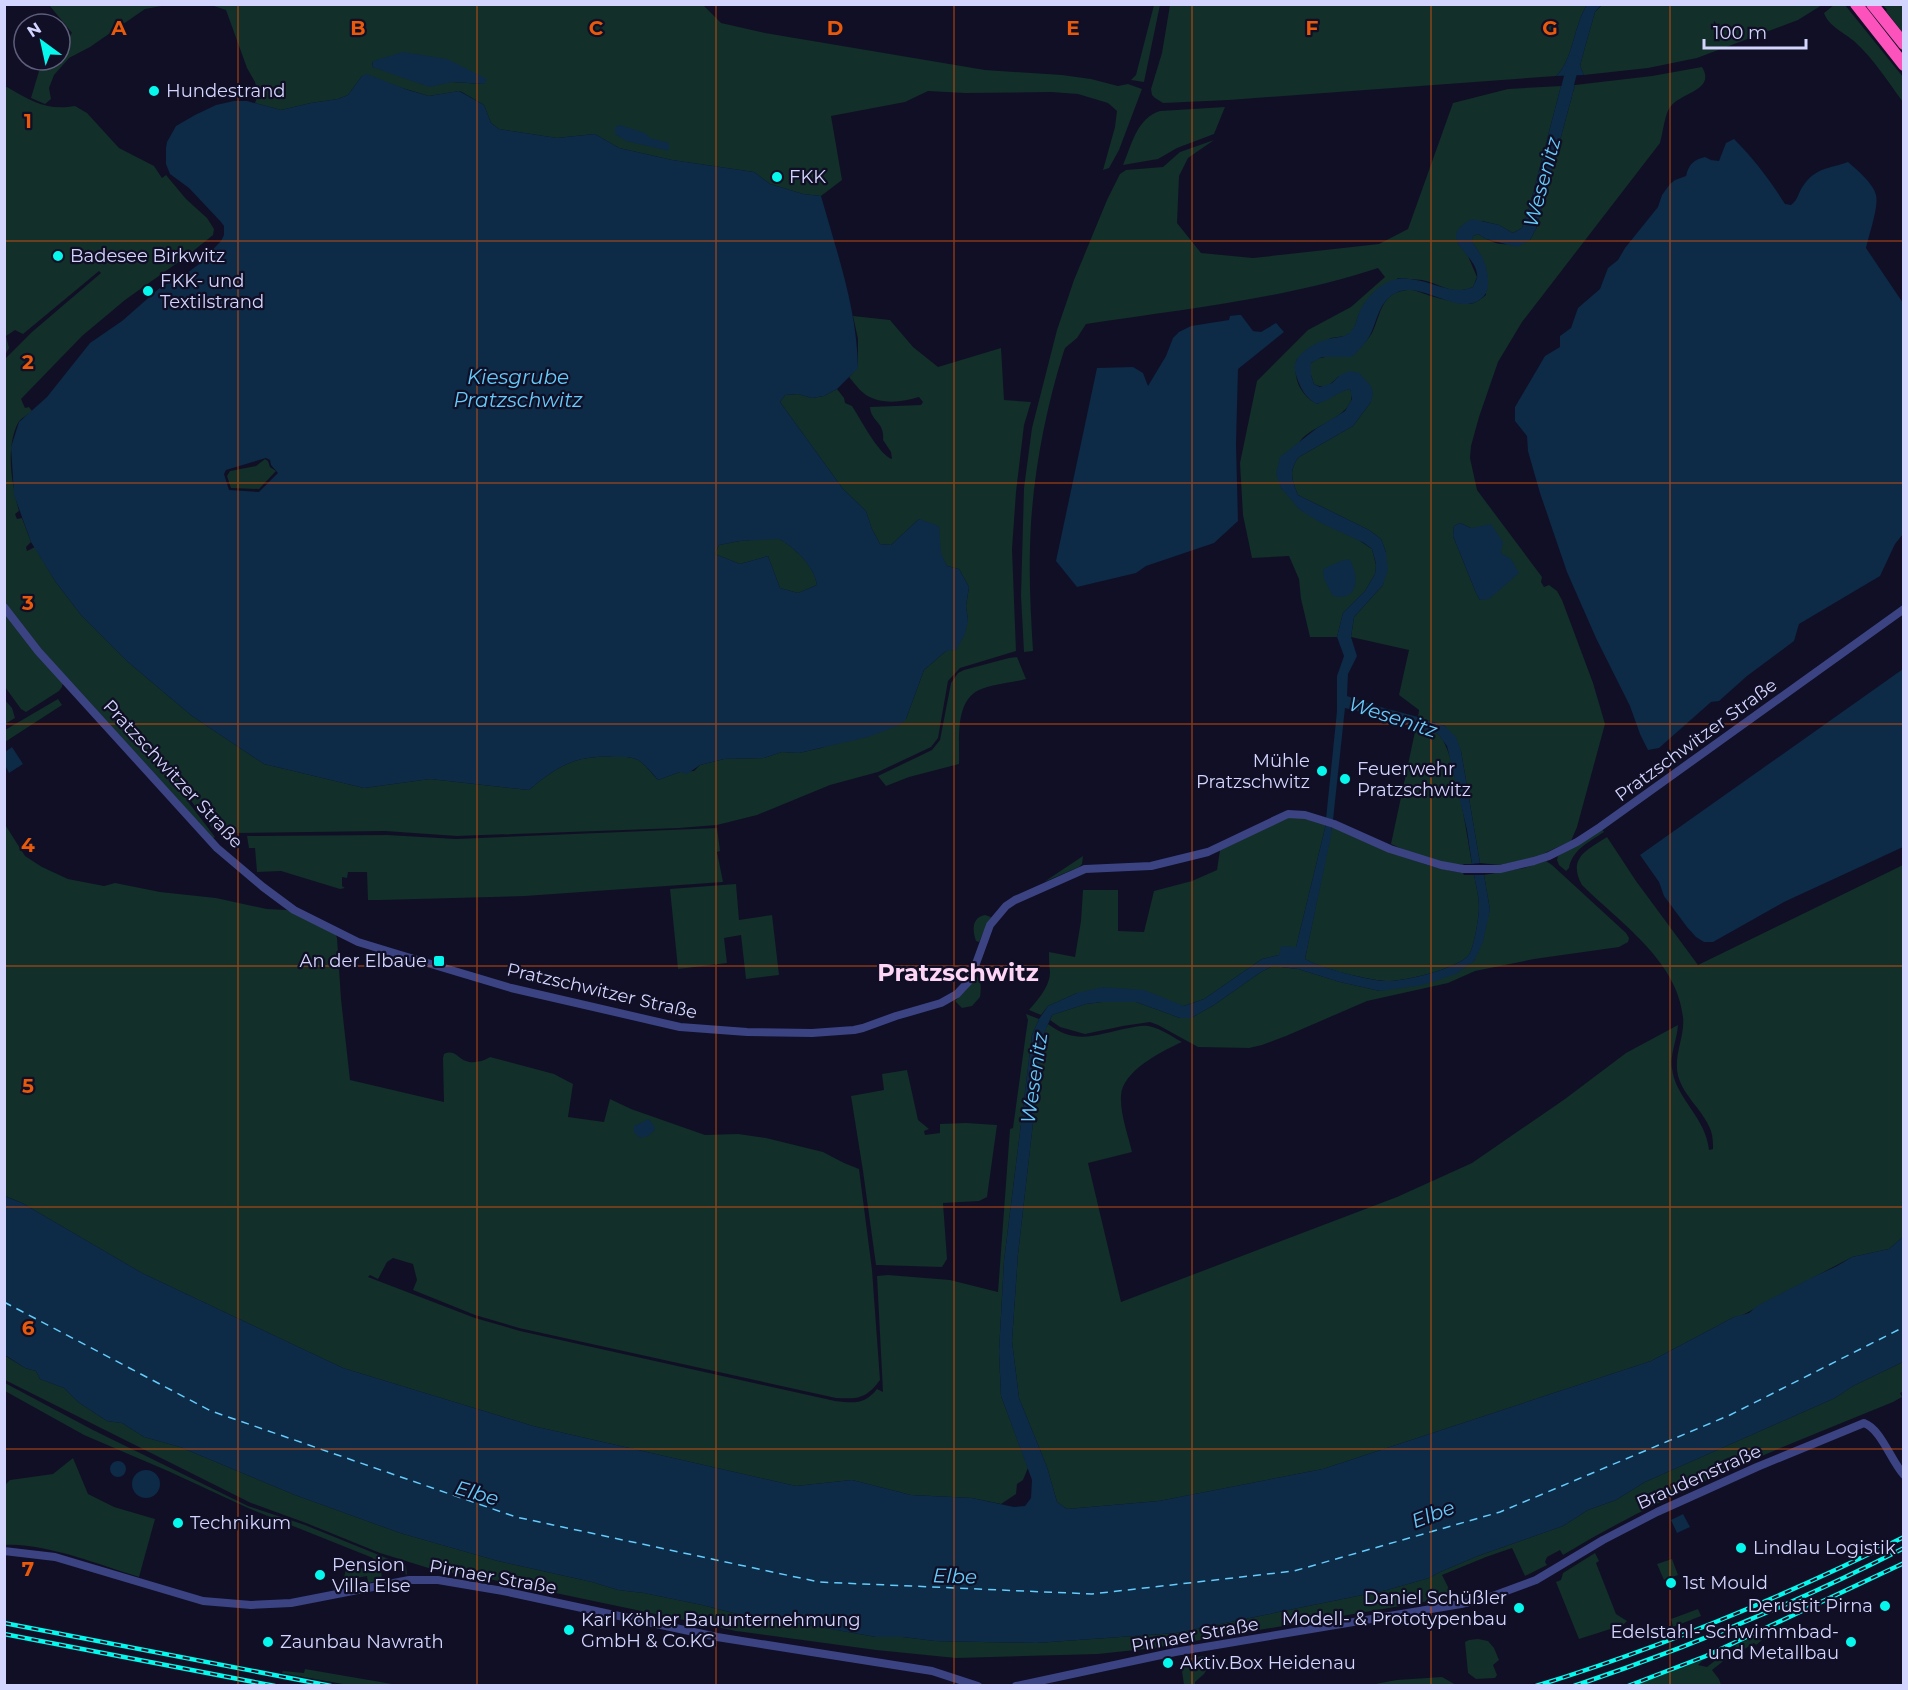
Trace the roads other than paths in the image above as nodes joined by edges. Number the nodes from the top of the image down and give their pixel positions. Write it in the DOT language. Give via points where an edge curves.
graph roads {
  1 [pos="1856,4"];
  2 [pos="1872,4"];
  3 [pos="1904,44"];
  4 [pos="1904,65"];
  5 [pos="4,607"];
  6 [pos="1904,609"];
  7 [pos="1904,1475"];
  8 [pos="4,1551"];
  9 [pos="1553,1571"];
  10 [pos="978,1686"];
  11 [pos="1016,1686"];
  1 -- 4 [label="highway"];
  2 -- 3 [label="highway"];
  5 -- 6 [label="street, Pratzschwitzer Straße" via="38,651 217,848 294,910 358,942 511,987 680,1027 812,1033 863,1028 941,1003 957,994 970,980 996,917 1015,900 1085,869 1151,866 1208,852 1288,814 1325,821 1390,849 1441,865 1493,869 1534,861 1577,842"];
  7 -- 9 [label="street, Braudenstraße" via="1875,1430 1864,1424 1657,1512 1612,1534"];
  8 -- 10 [label="street, Pirnaer Straße" via="55,1557 203,1601 251,1605 291,1603 409,1580 438,1580 717,1637 932,1671"];
  9 -- 11 [label="street, Pirnaer Straße" via="1513,1589 1461,1604 1165,1654"];
}
